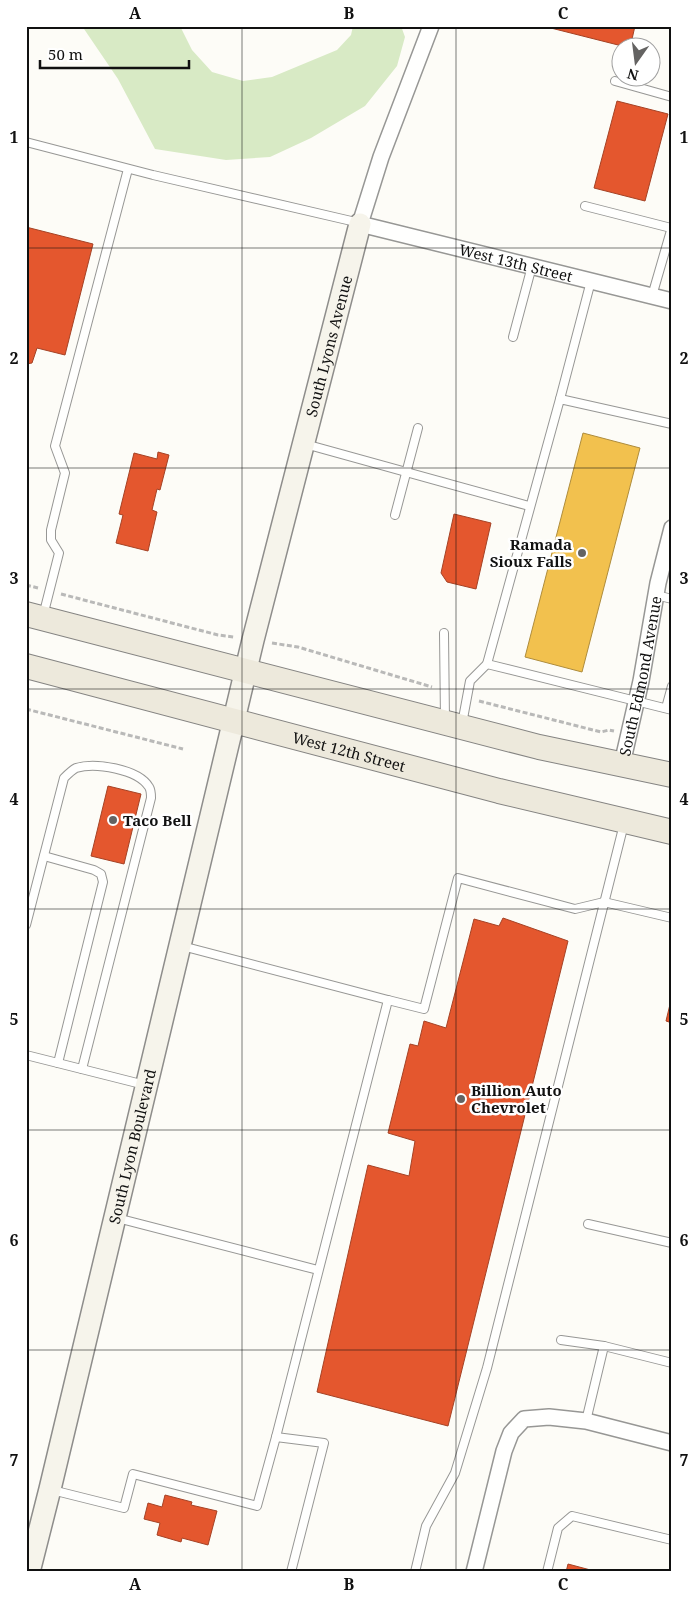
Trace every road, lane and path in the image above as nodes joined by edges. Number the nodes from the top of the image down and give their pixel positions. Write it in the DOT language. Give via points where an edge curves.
graph roads {
  1 [pos="431,26"];
  2 [pos="640,88"];
  3 [pos="672,97"];
  4 [pos="26,142"];
  5 [pos="128,168"];
  6 [pos="585,206"];
  7 [pos="360,224"];
  8 [pos="672,228"];
  9 [pos="532,266"];
  10 [pos="591,281"];
  11 [pos="652,296"];
  12 [pos="672,301"];
  13 [pos="513,337"];
  14 [pos="560,398"];
  15 [pos="672,424"];
  16 [pos="418,428"];
  17 [pos="304,444"];
  18 [pos="407,472"];
  19 [pos="529,506"];
  20 [pos="395,515"];
  21 [pos="672,528"];
  22 [pos="26,585"];
  23 [pos="50,591"];
  24 [pos="656,595"];
  25 [pos="672,598"];
  26 [pos="34,616"];
  27 [pos="444,633"];
  28 [pos="218,635"];
  29 [pos="487,664"];
  30 [pos="26,666"];
  31 [pos="246,671"];
  32 [pos="672,686"];
  33 [pos="636,701"];
  34 [pos="26,709"];
  35 [pos="669,709"];
  36 [pos="233,722"];
  37 [pos="453,725"];
  38 [pos="183,749"];
  39 [pos="622,764"];
  40 [pos="672,775"];
  41 [pos="625,820"];
  42 [pos="672,832"];
  43 [pos="44,856"];
  44 [pos="604,902"];
  45 [pos="672,918"];
  46 [pos="26,925"];
  47 [pos="180,945"];
  48 [pos="388,1000"];
  49 [pos="26,1054"];
  50 [pos="58,1063"];
  51 [pos="82,1068"];
  52 [pos="146,1085"];
  53 [pos="115,1217"];
  54 [pos="588,1224"];
  55 [pos="672,1243"];
  56 [pos="318,1270"];
  57 [pos="560,1340"];
  58 [pos="604,1346"];
  59 [pos="672,1363"];
  60 [pos="586,1421"];
  61 [pos="276,1437"];
  62 [pos="672,1443"];
  63 [pos="50,1489"];
  64 [pos="672,1540"];
  65 [pos="29,1572"];
  66 [pos="292,1572"];
  67 [pos="415,1572"];
  68 [pos="474,1572"];
  69 [pos="547,1572"];
  1 -- 7 [label="street, South Lyons Avenue"];
  2 -- 3 [label="lane"];
  4 -- 5 [label="lane"];
  5 -- 7 [label="lane"];
  5 -- 23 [label="lane" via="56,446 65,473 51,530 51,540 58,553"];
  6 -- 8 [label="lane"];
  7 -- 9 [label="street, West 13th Street"];
  7 -- 17 [label="street, South Lyons Avenue"];
  8 -- 11 [label="lane"];
  9 -- 10 [label="street, West 13th Street"];
  9 -- 13 [label="lane"];
  10 -- 11 [label="street, West 13th Street"];
  10 -- 14 [label="lane"];
  11 -- 12 [label="street, West 13th Street"];
  14 -- 15 [label="lane"];
  14 -- 19 [label="lane"];
  16 -- 18 [label="lane"];
  17 -- 18 [label="lane"];
  17 -- 31 [label="street, South Lyons Avenue"];
  18 -- 19 [label="lane"];
  18 -- 20 [label="lane"];
  19 -- 29 [label="lane"];
  21 -- 24 [label="street, South Edmond Avenue"];
  22 -- 23 [label="path"];
  23 -- 26 [label="lane"];
  23 -- 28 [label="path"];
  24 -- 25 [label="lane"];
  24 -- 33 [label="street, South Edmond Avenue"];
  26 -- 31 [label="main road"];
  27 -- 37 [label="lane"];
  29 -- 33 [label="lane"];
  29 -- 37 [label="lane" via="470,681"];
  30 -- 36 [label="main road, West 12th Street"];
  31 -- 36 [label="street, South Lyons Avenue"];
  31 -- 37 [label="main road"];
  32 -- 35 [label="lane"];
  33 -- 35 [label="lane"];
  33 -- 39 [label="street, South Edmond Avenue"];
  34 -- 38 [label="path"];
  36 -- 41 [label="main road, West 12th Street"];
  36 -- 47 [label="street, South Lyon Boulevard"];
  37 -- 39 [label="main road"];
  39 -- 40 [label="main road"];
  41 -- 42 [label="main road, West 12th Street"];
  41 -- 44 [label="lane"];
  43 -- 46 [label="lane"];
  43 -- 50 [label="lane" via="94,870 101,874 103,882"];
  43 -- 51 [label="lane" via="64,778 74,768 93,764 127,772 141,778 150,788 151,798"];
  44 -- 45 [label="lane"];
  44 -- 48 [label="lane" via="575,909 458,878 424,1010"];
  44 -- 67 [label="lane" via="487,1368 455,1473 426,1526"];
  47 -- 48 [label="lane"];
  47 -- 52 [label="street, South Lyon Boulevard"];
  48 -- 56 [label="lane"];
  49 -- 50 [label="lane"];
  50 -- 51 [label="lane"];
  51 -- 52 [label="lane"];
  52 -- 53 [label="street, South Lyon Boulevard"];
  53 -- 56 [label="lane"];
  53 -- 63 [label="street, South Lyon Boulevard"];
  54 -- 55 [label="lane"];
  56 -- 61 [label="lane"];
  57 -- 58 [label="lane"];
  58 -- 59 [label="lane"];
  58 -- 60 [label="lane"];
  60 -- 62 [label="street"];
  60 -- 68 [label="street" via="549,1417 524,1419 511,1433"];
  61 -- 63 [label="lane" via="257,1506 133,1474 124,1508"];
  61 -- 66 [label="lane" via="324,1443"];
  63 -- 65 [label="street, South Lyon Boulevard"];
  64 -- 69 [label="lane" via="572,1516 558,1528"];
}
